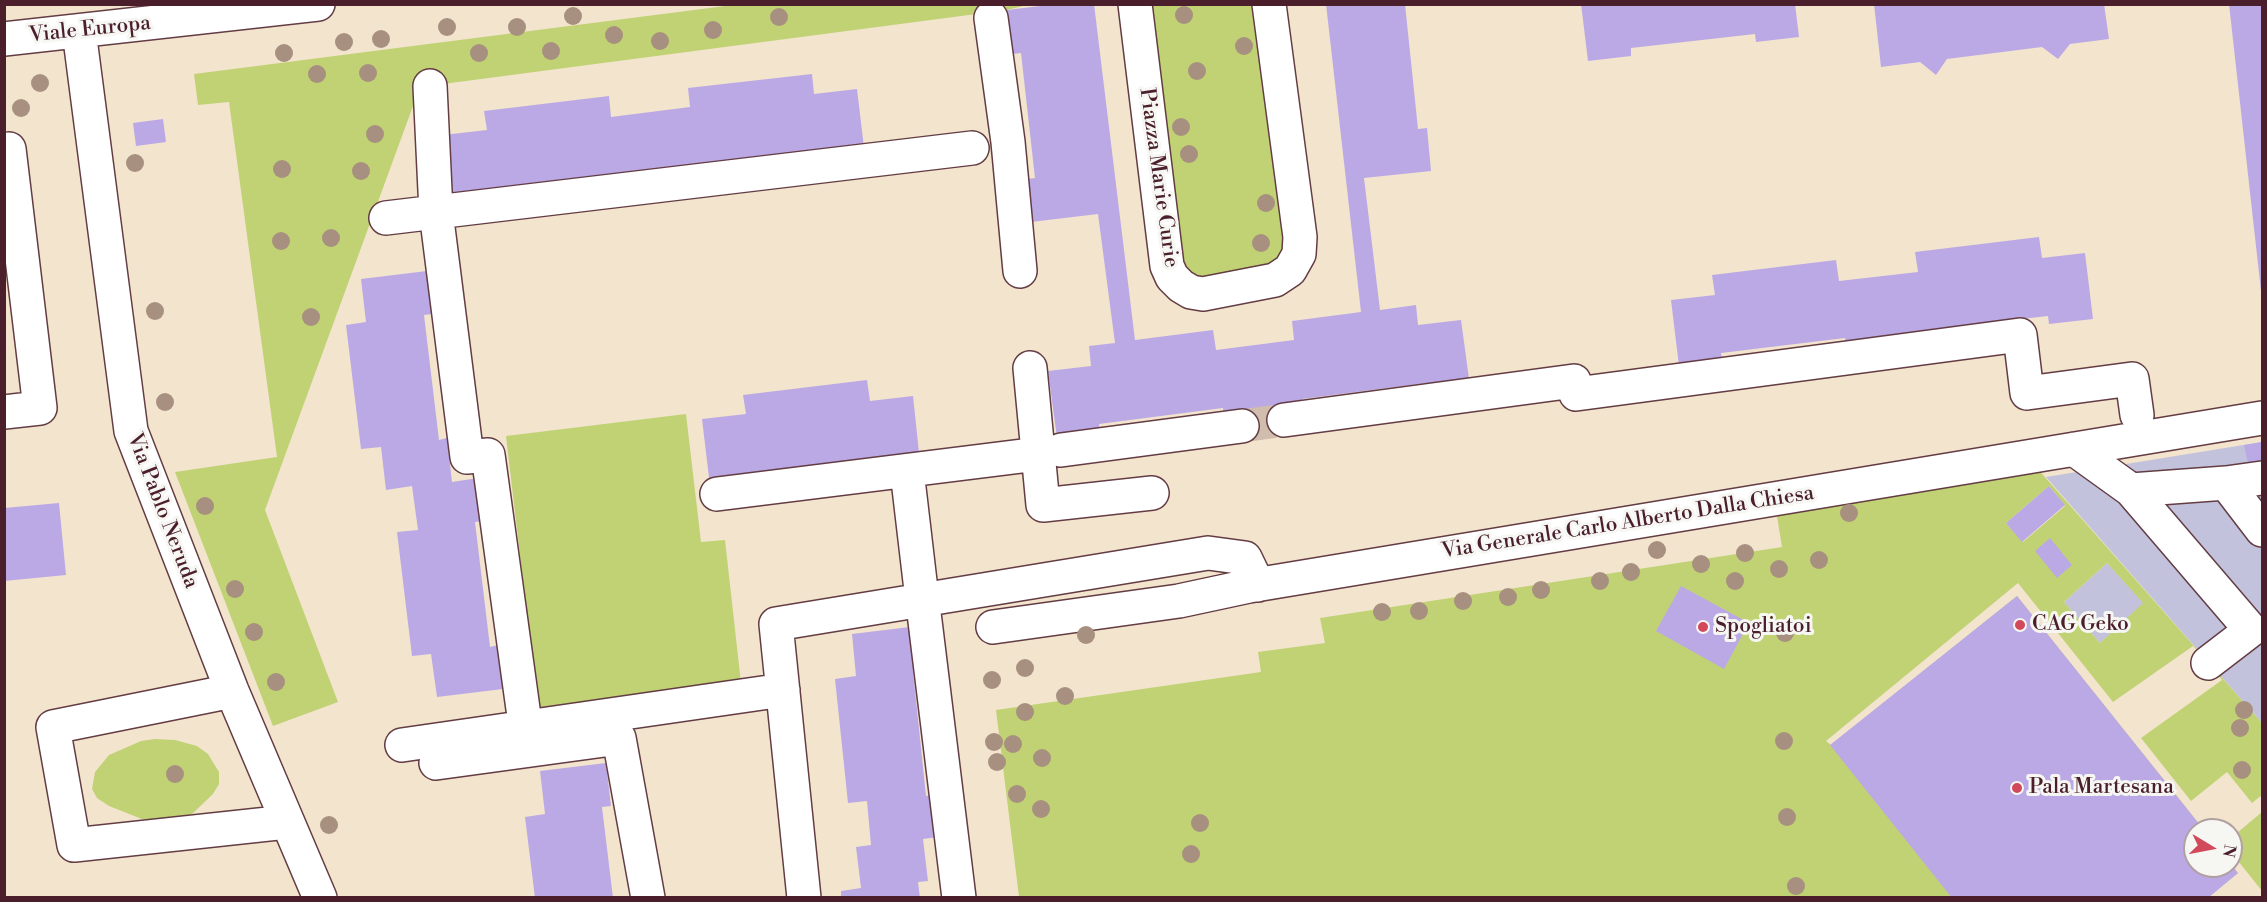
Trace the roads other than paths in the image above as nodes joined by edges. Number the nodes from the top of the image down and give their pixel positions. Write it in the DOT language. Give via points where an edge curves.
graph roads {
  1 [pos="318,4"];
  2 [pos="1135,4"];
  3 [pos="1269,4"];
  4 [pos="991,18"];
  5 [pos="79,31"];
  6 [pos="4,39"];
  7 [pos="430,86"];
  8 [pos="972,148"];
  9 [pos="9,149"];
  10 [pos="436,212"];
  11 [pos="386,218"];
  12 [pos="1020,271"];
  13 [pos="1030,368"];
  14 [pos="4,412"];
  15 [pos="2137,415"];
  16 [pos="2262,418"];
  17 [pos="1284,420"];
  18 [pos="1242,426"];
  19 [pos="2074,449"];
  20 [pos="1049,452"];
  21 [pos="907,471"];
  22 [pos="2262,478"];
  23 [pos="2226,483"];
  24 [pos="2131,490"];
  25 [pos="1152,493"];
  26 [pos="717,494"];
  27 [pos="2262,530"];
  28 [pos="1258,585"];
  29 [pos="993,627"];
  30 [pos="2208,663"];
  31 [pos="783,690"];
  32 [pos="232,691"];
  33 [pos="523,709"];
  34 [pos="287,822"];
  35 [pos="321,897"];
  36 [pos="648,897"];
  37 [pos="804,897"];
  38 [pos="959,897"];
  1 -- 5 [label="street, Viale Europa"];
  2 -- 3 [label="street, Piazza Marie Curie" via="1167,266 1180,286 1203,294 1275,280 1286,274 1299,254 1300,237"];
  4 -- 12 [label="street"];
  5 -- 6 [label="street, Viale Europa"];
  5 -- 32 [label="street, Via Pablo Neruda" via="131,431"];
  7 -- 10 [label="street"];
  8 -- 10 [label="street"];
  9 -- 14 [label="street" via="40,408"];
  10 -- 11 [label="street"];
  10 -- 33 [label="street" via="467,457 488,455"];
  13 -- 20 [label="street"];
  15 -- 17 [label="street" via="2132,380 2027,393 2020,335 1576,394 1574,381"];
  16 -- 19 [label="street, Via Generale Carlo Alberto Dalla Chiesa"];
  18 -- 20 [label="street"];
  19 -- 24 [label="street"];
  19 -- 28 [label="street, Via Generale Carlo Alberto Dalla Chiesa"];
  20 -- 21 [label="street"];
  20 -- 25 [label="street" via="1043,505"];
  21 -- 26 [label="street"];
  21 -- 38 [label="street"];
  22 -- 23 [label="street"];
  23 -- 24 [label="street"];
  23 -- 27 [label="street"];
  24 -- 30 [label="street" via="2251,630"];
  28 -- 29 [label="street, Via Generale Carlo Alberto Dalla Chiesa" via="1179,601"];
  28 -- 31 [label="street" via="1245,558 1208,553 776,624"];
  31 -- 36 [label="street" via="404,756 619,738"];
  31 -- 37 [label="street"];
  32 -- 34 [label="street, Via Pablo Neruda"];
  32 -- 34 [label="street" via="53,727 74,845"];
  34 -- 35 [label="street, Via Pablo Neruda"];
}
